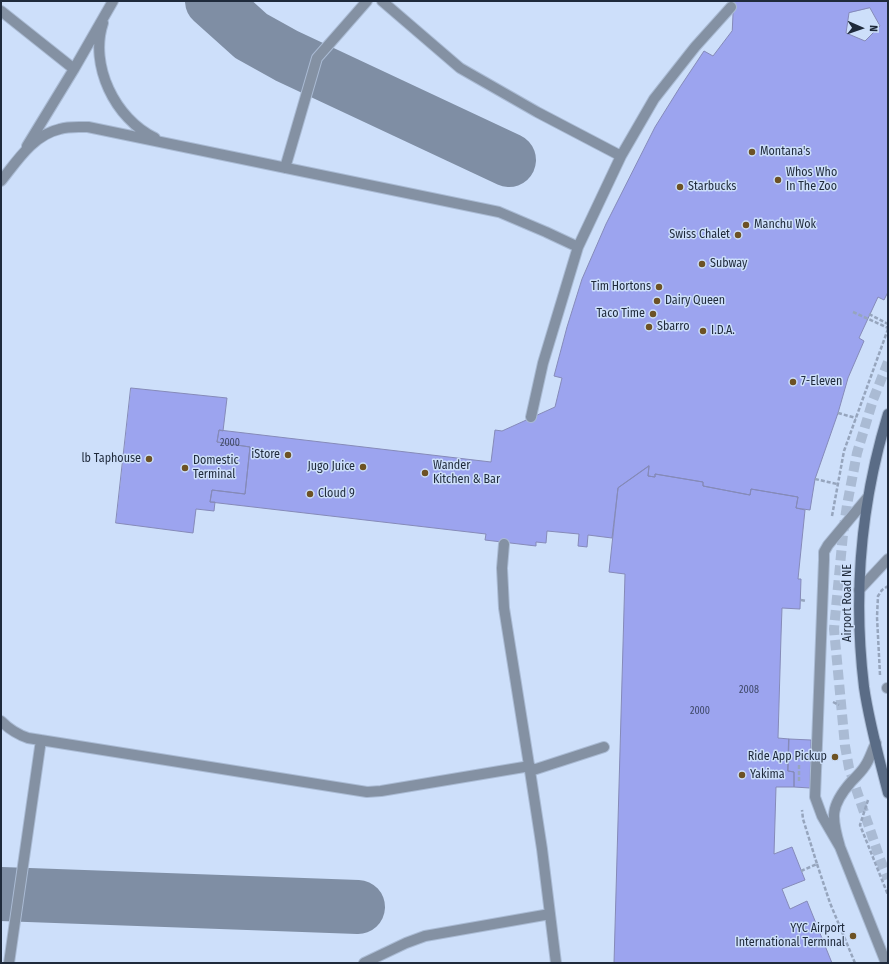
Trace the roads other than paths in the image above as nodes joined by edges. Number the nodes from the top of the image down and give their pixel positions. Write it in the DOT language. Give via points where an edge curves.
graph roads {
  1 [pos="367,1"];
  2 [pos="382,1"];
  3 [pos="110,5"];
  4 [pos="731,7"];
  5 [pos="1,11"];
  6 [pos="74,69"];
  7 [pos="164,142"];
  8 [pos="620,156"];
  9 [pos="20,157"];
  10 [pos="285,168"];
  11 [pos="1,181"];
  12 [pos="578,247"];
  13 [pos="888,414"];
  14 [pos="531,417"];
  15 [pos="868,497"];
  16 [pos="504,544"];
  17 [pos="888,559"];
  18 [pos="859,590"];
  19 [pos="1,721"];
  20 [pos="41,740"];
  21 [pos="876,743"];
  22 [pos="604,747"];
  23 [pos="530,768"];
  24 [pos="888,793"];
  25 [pos="840,847"];
  26 [pos="550,914"];
  27 [pos="9,963"];
  28 [pos="364,963"];
  29 [pos="556,963"];
  30 [pos="886,963"];
  1 -- 10 [label="lane" via="317,58"];
  2 -- 8 [label="lane" via="460,68"];
  3 -- 6 [label="lane"];
  3 -- 7 [label="lane" via="102,26 100,54 109,90 129,120"];
  4 -- 8 [label="lane" via="654,99"];
  5 -- 6 [label="lane"];
  6 -- 9 [label="lane"];
  7 -- 9 [label="lane" via="88,127 74,127 48,133 34,142"];
  7 -- 10 [label="lane"];
  8 -- 12 [label="lane"];
  9 -- 11 [label="lane"];
  10 -- 12 [label="lane" via="499,212"];
  12 -- 14 [label="lane" via="543,363"];
  13 -- 15 [label="main road, Airport Road NE"];
  15 -- 18 [label="main road, Airport Road NE"];
  15 -- 25 [label="lane" via="824,552 815,797 822,816"];
  16 -- 23 [label="lane" via="504,608"];
  17 -- 18 [label="lane"];
  18 -- 21 [label="main road, Airport Road NE" via="864,688"];
  19 -- 20 [label="lane" via="18,735"];
  20 -- 23 [label="lane" via="367,792"];
  20 -- 27 [label="lane"];
  21 -- 24 [label="main road, Airport Road NE"];
  21 -- 25 [label="lane" via="866,766 840,794 835,804 834,828"];
  22 -- 23 [label="lane"];
  23 -- 26 [label="lane"];
  25 -- 30 [label="lane"];
  26 -- 28 [label="lane" via="425,936"];
  26 -- 29 [label="lane"];
}
